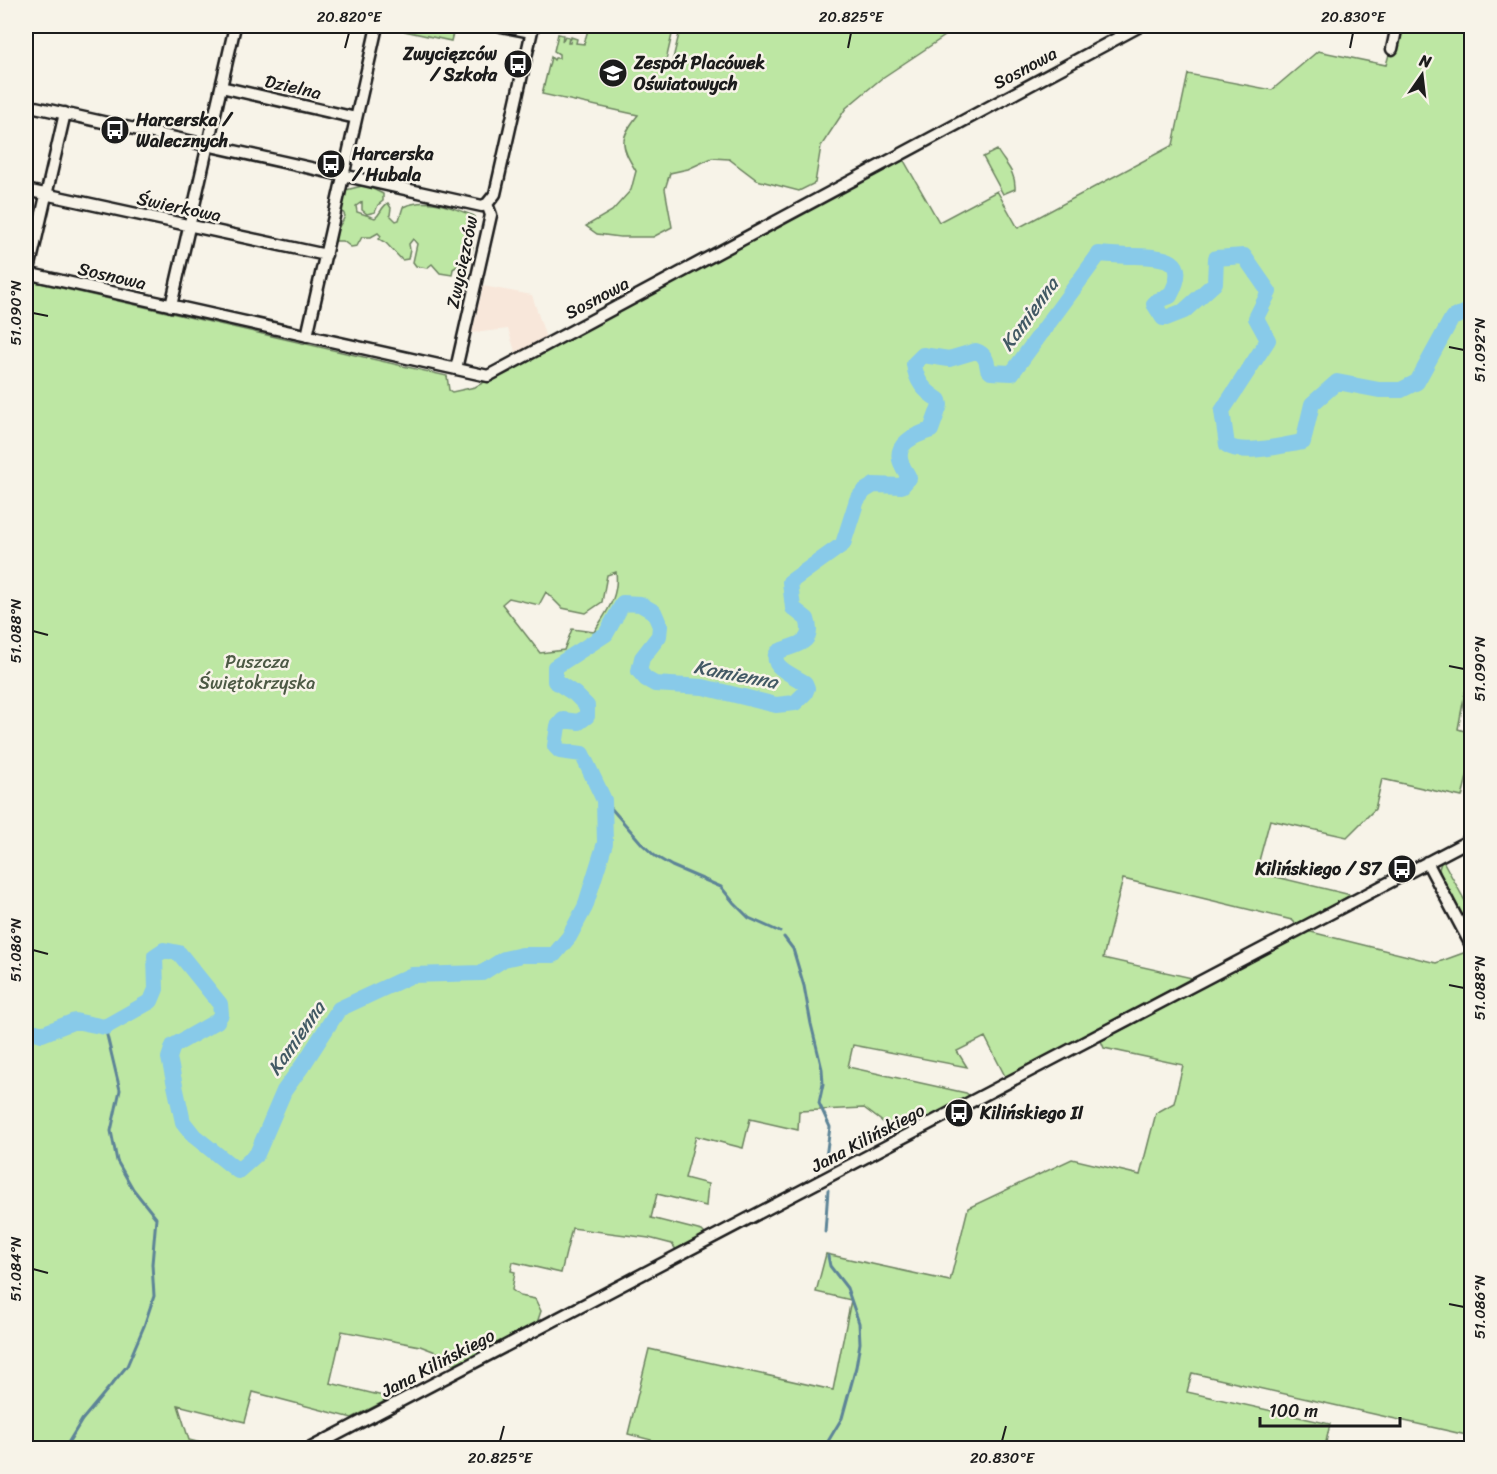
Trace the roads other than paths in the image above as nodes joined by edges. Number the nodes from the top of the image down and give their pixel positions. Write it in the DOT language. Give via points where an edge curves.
graph roads {
  1 [pos="235,26"];
  2 [pos="377,26"];
  3 [pos="501,26"];
  4 [pos="1140,26"];
  5 [pos="1397,26"];
  6 [pos="532,28"];
  7 [pos="1392,49"];
  8 [pos="221,87"];
  9 [pos="26,105"];
  10 [pos="65,113"];
  11 [pos="356,118"];
  12 [pos="208,146"];
  13 [pos="344,175"];
  14 [pos="26,190"];
  15 [pos="46,194"];
  16 [pos="488,204"];
  17 [pos="189,226"];
  18 [pos="326,255"];
  19 [pos="27,273"];
  20 [pos="171,306"];
  21 [pos="307,336"];
  22 [pos="456,369"];
  23 [pos="1472,839"];
  24 [pos="1427,862"];
  25 [pos="1472,947"];
  26 [pos="311,1449"];
  1 -- 8 [label="street"];
  2 -- 11 [label="street"];
  3 -- 6 [label="street"];
  4 -- 22 [label="street, Sosnowa" via="488,376"];
  5 -- 7 [label="street"];
  6 -- 16 [label="street, Zwycięzców" via="495,195"];
  8 -- 11 [label="street, Dzielna"];
  8 -- 12 [label="street"];
  9 -- 10 [label="street"];
  10 -- 12 [label="street"];
  10 -- 15 [label="street"];
  11 -- 13 [label="street"];
  12 -- 13 [label="street"];
  12 -- 17 [label="street"];
  13 -- 16 [label="street" via="477,205"];
  13 -- 18 [label="street"];
  14 -- 15 [label="street, Świerkowa"];
  15 -- 17 [label="street, Świerkowa"];
  15 -- 19 [label="street"];
  16 -- 22 [label="street, Zwycięzców" via="491,215"];
  17 -- 18 [label="street, Świerkowa"];
  17 -- 20 [label="street"];
  18 -- 21 [label="street"];
  19 -- 20 [label="street, Sosnowa"];
  20 -- 21 [label="street, Sosnowa"];
  21 -- 22 [label="street, Sosnowa"];
  23 -- 24 [label="street, Jana Kilińskiego"];
  24 -- 25 [label="street"];
  24 -- 26 [label="street, Jana Kilińskiego"];
}
